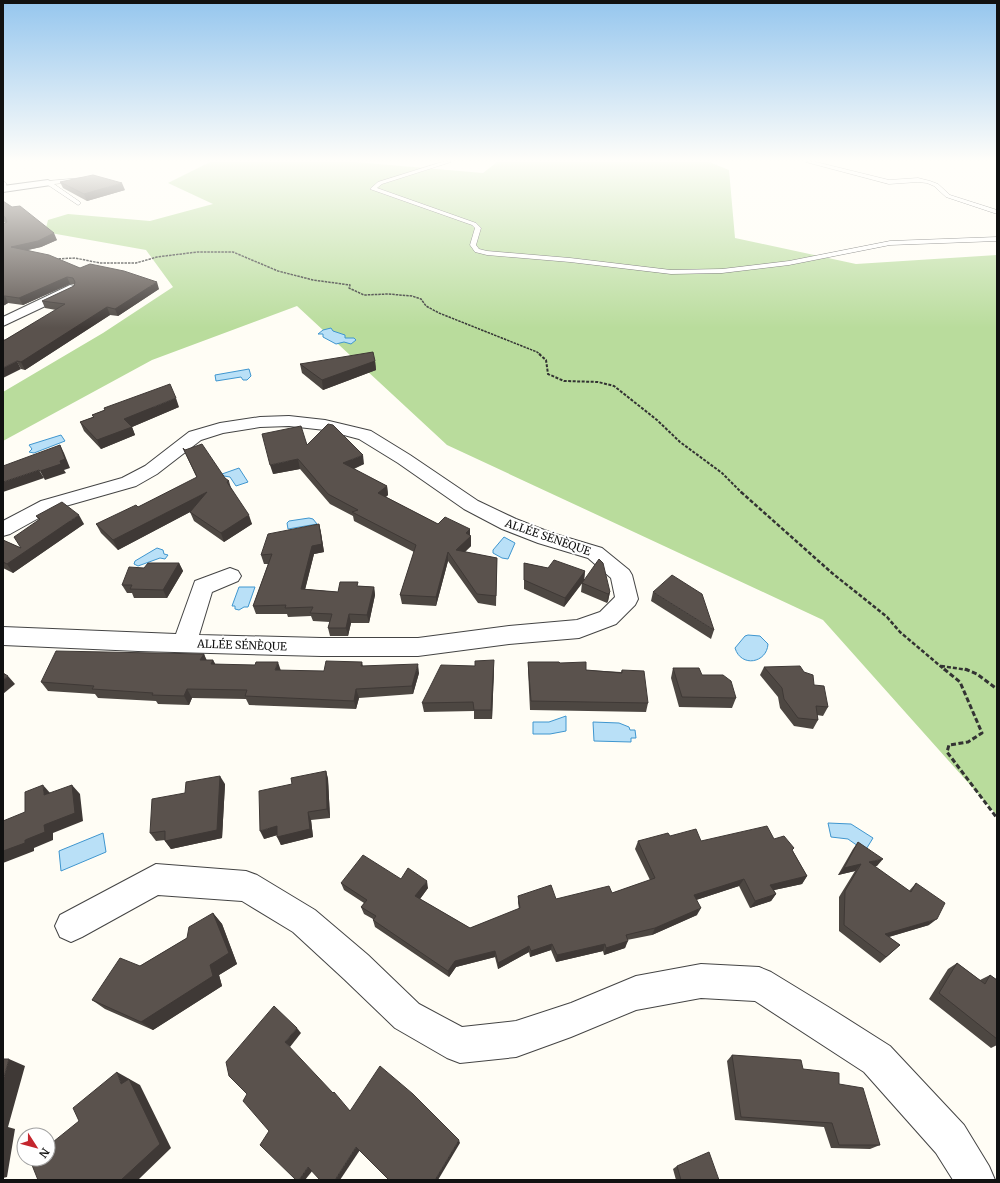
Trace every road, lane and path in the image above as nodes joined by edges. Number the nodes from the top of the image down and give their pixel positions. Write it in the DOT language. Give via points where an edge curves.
graph roads {
  1 [pos="454,217"];
  2 [pos="997,239"];
  3 [pos="49,259"];
  4 [pos="71,289"];
  5 [pos="3,322"];
  6 [pos="3,529"];
  7 [pos="230,576"];
  8 [pos="3,636"];
  9 [pos="185,643"];
  10 [pos="941,666"];
  11 [pos="997,689"];
  12 [pos="997,818"];
  13 [pos="71,926"];
  14 [pos="975,1180"];
  1 -- 2 [label="lane" via="478,228 473,245 477,251 671,272 789,263 890,243"];
  3 -- 10 [label="path" via="74,258 100,263 136,263 192,252 233,252 278,271 313,280 350,285 349,288 364,295 388,294 421,299 426,306 439,313 537,352 546,360 548,374 554,378 569,382 606,382 634,401 680,442 722,473 832,573 887,617 900,632"];
  4 -- 5 [label="street"];
  6 -- 9 [label="street, ALLÉE SÉNÈQUE" via="48,505 129,482 151,470 195,436 220,428 289,421 324,425 365,435 471,504 509,524 596,553 621,575 627,599 608,618 579,629 418,647"];
  7 -- 9 [label="street" via="203,587"];
  8 -- 9 [label="street, ALLÉE SÉNÈQUE"];
  10 -- 11 [label="path" via="963,667 982,675"];
  10 -- 12 [label="path" via="960,682 982,733 968,742 949,744 947,752"];
  13 -- 14 [label="street" via="156,879 246,886 304,921 407,1016 460,1045 516,1039 636,993 701,981 759,984 877,1059 950,1139"];
}
